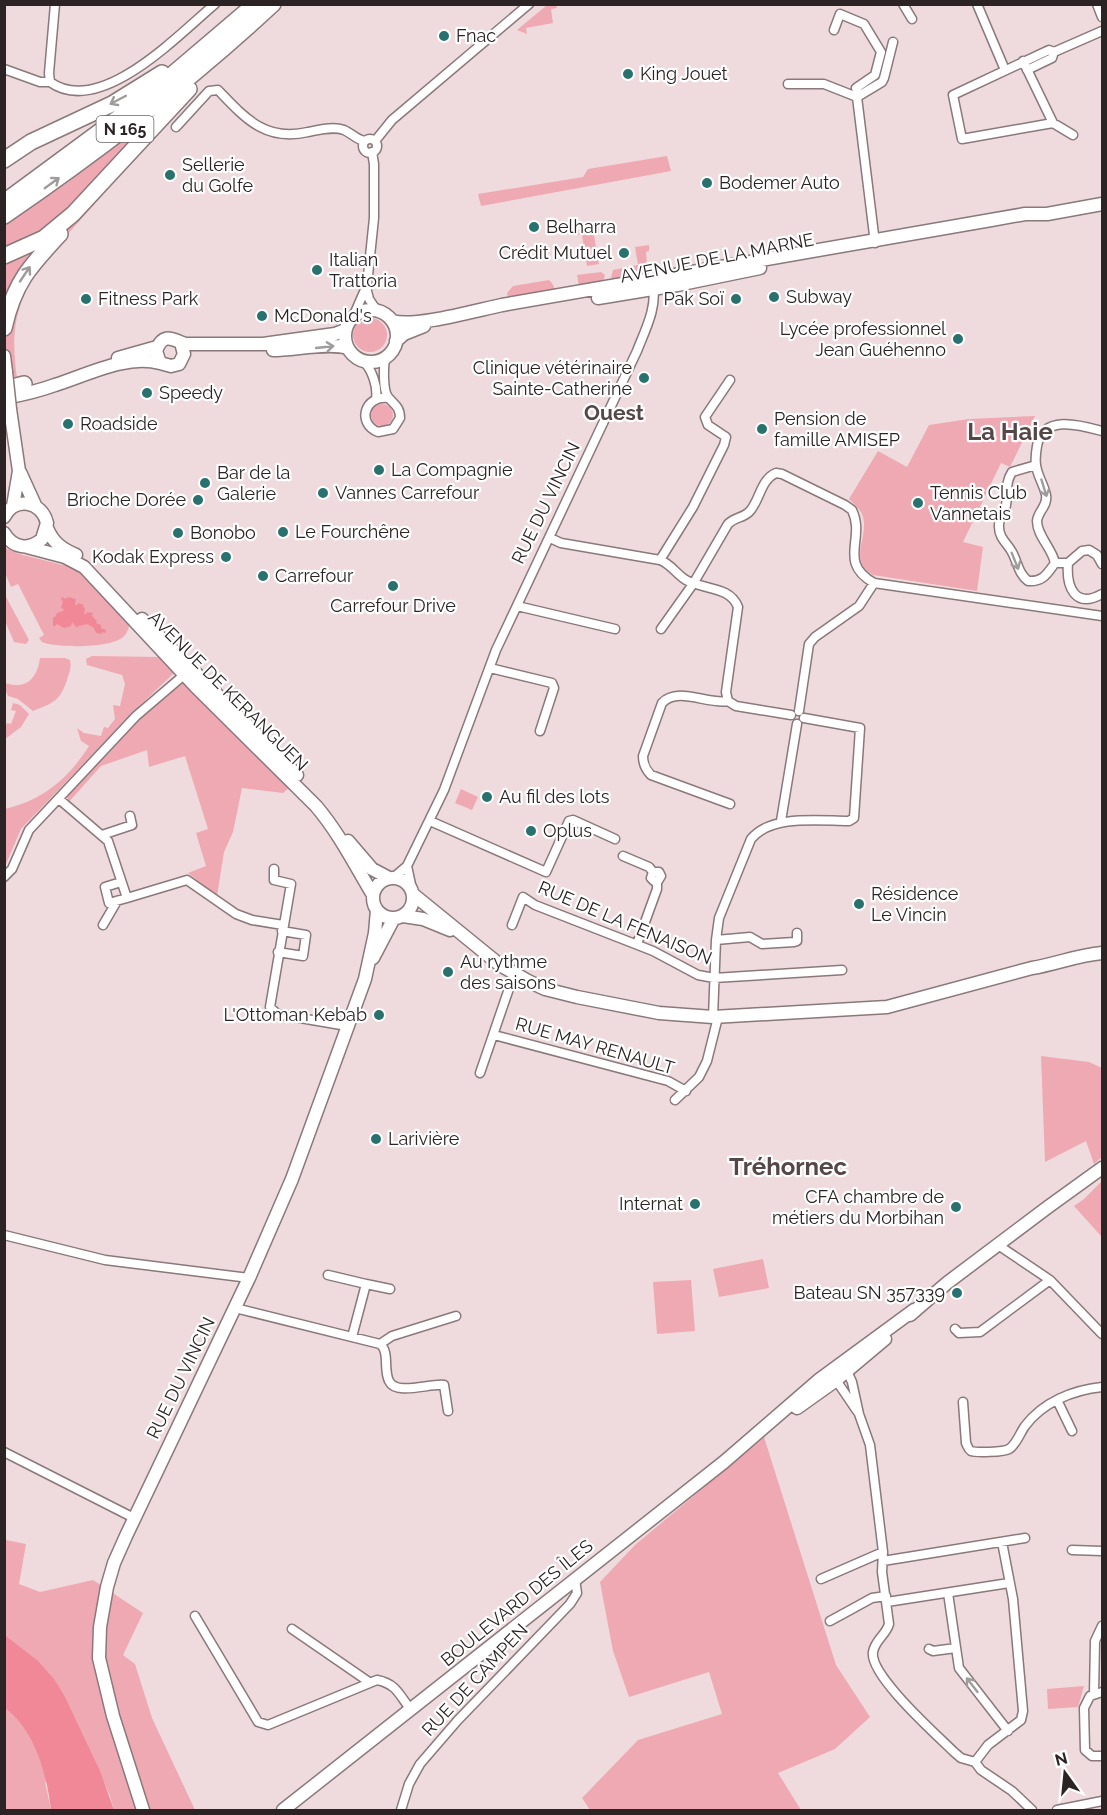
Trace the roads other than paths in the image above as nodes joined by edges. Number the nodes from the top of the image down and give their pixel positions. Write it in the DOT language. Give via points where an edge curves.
graph roads {
  1 [pos="56,4"];
  2 [pos="215,4"];
  3 [pos="255,4"];
  4 [pos="273,4"];
  5 [pos="529,4"];
  6 [pos="903,4"];
  7 [pos="977,4"];
  8 [pos="1097,4"];
  9 [pos="1102,17"];
  10 [pos="912,19"];
  11 [pos="834,30"];
  12 [pos="1102,31"];
  13 [pos="220,35"];
  14 [pos="240,35"];
  15 [pos="893,42"];
  16 [pos="1025,66"];
  17 [pos="4,69"];
  18 [pos="1005,70"];
  19 [pos="50,82"];
  20 [pos="788,84"];
  21 [pos="858,96"];
  22 [pos="1053,123"];
  23 [pos="176,126"];
  24 [pos="55,130"];
  25 [pos="1073,135"];
  26 [pos="364,141"];
  27 [pos="375,141"];
  28 [pos="4,145"];
  29 [pos="372,152"];
  30 [pos="4,160"];
  31 [pos="4,202"];
  32 [pos="1102,204"];
  33 [pos="73,214"];
  34 [pos="4,216"];
  35 [pos="875,243"];
  36 [pos="4,256"];
  37 [pos="653,285"];
  38 [pos="366,287"];
  39 [pos="377,311"];
  40 [pos="353,317"];
  41 [pos="392,321"];
  42 [pos="4,328"];
  43 [pos="345,330"];
  44 [pos="396,341"];
  45 [pos="181,343"];
  46 [pos="157,347"];
  47 [pos="347,348"];
  48 [pos="4,356"];
  49 [pos="183,357"];
  50 [pos="386,357"];
  51 [pos="363,361"];
  52 [pos="160,363"];
  53 [pos="6,372"];
  54 [pos="54,379"];
  55 [pos="730,380"];
  56 [pos="24,384"];
  57 [pos="4,388"];
  58 [pos="388,398"];
  59 [pos="376,399"];
  60 [pos="6,401"];
  61 [pos="1102,431"];
  62 [pos="1036,465"];
  63 [pos="19,471"];
  64 [pos="35,505"];
  65 [pos="7,513"];
  66 [pos="47,528"];
  67 [pos="5,534"];
  68 [pos="550,538"];
  69 [pos="27,547"];
  70 [pos="660,560"];
  71 [pos="1055,563"];
  72 [pos="1068,563"];
  73 [pos="1102,564"];
  74 [pos="874,583"];
  75 [pos="693,584"];
  76 [pos="1102,594"];
  77 [pos="517,606"];
  78 [pos="1102,616"];
  79 [pos="615,629"];
  80 [pos="662,629"];
  81 [pos="490,668"];
  82 [pos="184,675"];
  83 [pos="728,701"];
  84 [pos="798,717"];
  85 [pos="540,731"];
  86 [pos="58,799"];
  87 [pos="730,804"];
  88 [pos="129,816"];
  89 [pos="430,821"];
  90 [pos="781,821"];
  91 [pos="102,835"];
  92 [pos="615,839"];
  93 [pos="623,856"];
  94 [pos="407,866"];
  95 [pos="274,868"];
  96 [pos="4,877"];
  97 [pos="391,877"];
  98 [pos="121,882"];
  99 [pos="413,892"];
  100 [pos="373,896"];
  101 [pos="127,898"];
  102 [pos="117,901"];
  103 [pos="377,910"];
  104 [pos="399,917"];
  105 [pos="103,925"];
  106 [pos="512,925"];
  107 [pos="283,928"];
  108 [pos="797,933"];
  109 [pos="716,940"];
  110 [pos="469,941"];
  111 [pos="637,944"];
  112 [pos="1102,948"];
  113 [pos="278,952"];
  114 [pos="1102,953"];
  115 [pos="1079,956"];
  116 [pos="367,970"];
  117 [pos="842,970"];
  118 [pos="514,974"];
  119 [pos="714,978"];
  120 [pos="716,1017"];
  121 [pos="347,1026"];
  122 [pos="494,1035"];
  123 [pos="480,1073"];
  124 [pos="686,1091"];
  125 [pos="675,1100"];
  126 [pos="1102,1168"];
  127 [pos="4,1235"];
  128 [pos="998,1245"];
  129 [pos="328,1275"];
  130 [pos="249,1278"];
  131 [pos="1050,1280"];
  132 [pos="366,1284"];
  133 [pos="390,1289"];
  134 [pos="235,1308"];
  135 [pos="456,1316"];
  136 [pos="955,1329"];
  137 [pos="1102,1334"];
  138 [pos="352,1337"];
  139 [pos="380,1344"];
  140 [pos="839,1371"];
  141 [pos="1102,1387"];
  142 [pos="1057,1400"];
  143 [pos="963,1402"];
  144 [pos="448,1411"];
  145 [pos="859,1414"];
  146 [pos="1072,1431"];
  147 [pos="4,1452"];
  148 [pos="134,1518"];
  149 [pos="1025,1538"];
  150 [pos="1002,1542"];
  151 [pos="1072,1550"];
  152 [pos="1102,1551"];
  153 [pos="883,1556"];
  154 [pos="575,1579"];
  155 [pos="821,1579"];
  156 [pos="1009,1583"];
  157 [pos="948,1593"];
  158 [pos="886,1599"];
  159 [pos="195,1616"];
  160 [pos="830,1621"];
  161 [pos="1102,1626"];
  162 [pos="292,1629"];
  163 [pos="956,1648"];
  164 [pos="929,1649"];
  165 [pos="369,1682"];
  166 [pos="1098,1693"];
  167 [pos="411,1710"];
  168 [pos="1008,1731"];
  169 [pos="1102,1756"];
  170 [pos="975,1762"];
  171 [pos="1102,1801"];
  172 [pos="1084,1808"];
  173 [pos="142,1810"];
  174 [pos="284,1810"];
  175 [pos="401,1810"];
  176 [pos="1032,1810"];
  177 [pos="1057,1810"];
  1 -- 19 [label="street"];
  2 -- 19 [label="street" via="122,79 81,92"];
  3 -- 13 [label="highway, N 165"];
  4 -- 14 [label="highway, N 165"];
  5 -- 27 [label="street" via="392,120"];
  6 -- 10 [label="street"];
  7 -- 18 [label="street"];
  8 -- 9 [label="street"];
  11 -- 21 [label="street" via="840,14 864,24 881,52 873,78 856,88"];
  12 -- 16 [label="street" via="1054,52 1048,50"];
  13 -- 24 [label="highway, one-way" via="204,40 131,93"];
  13 -- 31 [label="highway, N 165" via="141,101"];
  14 -- 33 [label="highway" via="236,47 177,101"];
  34 -- 14 [label="highway, N 165, one-way" via="134,122"];
  15 -- 21 [label="street" via="882,82"];
  16 -- 18 [label="street"];
  16 -- 22 [label="street"];
  17 -- 19 [label="street"];
  18 -- 22 [label="street" via="953,95 962,139"];
  20 -- 21 [label="street" via="824,84"];
  21 -- 35 [label="street"];
  22 -- 25 [label="street"];
  23 -- 26 [label="street" via="208,91 218,90 256,127 279,135 343,129"];
  24 -- 28 [label="highway"];
  24 -- 30 [label="highway"];
  26 -- 27 [label="street"];
  26 -- 29 [label="street" via="364,150"];
  27 -- 29 [label="street" via="377,147"];
  29 -- 38 [label="street" via="374,218"];
  32 -- 35 [label="main road, AVENUE DE LA MARNE" via="1025,214"];
  33 -- 36 [label="highway" via="44,238"];
  42 -- 33 [label="highway, one-way" via="21,279 69,224"];
  35 -- 37 [label="main road, AVENUE DE LA MARNE"];
  37 -- 41 [label="main road, AVENUE DE LA MARNE" via="502,305 428,320"];
  37 -- 44 [label="main road, AVENUE DE LA MARNE" via="477,314 418,327"];
  37 -- 68 [label="street, RUE DU VINCIN" via="654,307 649,321"];
  38 -- 39 [label="street"];
  38 -- 40 [label="street"];
  39 -- 40 [label="main road" via="364,311"];
  39 -- 41 [label="main road"];
  40 -- 43 [label="main road"];
  41 -- 44 [label="main road"];
  43 -- 45 [label="main road" via="278,343"];
  43 -- 47 [label="main road"];
  44 -- 50 [label="main road"];
  45 -- 46 [label="main road" via="167,339"];
  45 -- 49 [label="main road"];
  46 -- 52 [label="main road"];
  46 -- 54 [label="main road"];
  49 -- 47 [label="main road, one-way" via="222,349 283,350 334,345"];
  47 -- 51 [label="main road"];
  48 -- 53 [label="main road"];
  49 -- 52 [label="main road" via="179,364"];
  50 -- 51 [label="main road"];
  50 -- 58 [label="street"];
  51 -- 59 [label="street" via="371,371"];
  52 -- 60 [label="main road" via="125,363"];
  53 -- 60 [label="main road, bridge"];
  54 -- 56 [label="main road"];
  54 -- 60 [label="main road"];
  55 -- 70 [label="street" via="705,417 708,425 726,437 724,445 693,507"];
  56 -- 57 [label="highway"];
  58 -- 59 [label="street"];
  58 -- 59 [label="street" via="398,406 400,418 393,429 383,433 370,427 365,417 367,406"];
  60 -- 63 [label="main road"];
  61 -- 62 [label="street" via="1075,424 1052,425 1038,440"];
  62 -- 71 [label="street, one-way" via="1047,498 1037,522"];
  62 -- 71 [label="street, one-way" via="1012,472 999,528 1019,572 1028,581 1037,582 1045,577"];
  63 -- 64 [label="main road, AVENUE DE KERANGUEN"];
  63 -- 65 [label="main road"];
  64 -- 65 [label="main road" via="24,503"];
  64 -- 66 [label="main road, AVENUE DE KERANGUEN" via="44,513"];
  66 -- 69 [label="main road" via="42,539"];
  66 -- 97 [label="main road, AVENUE DE KERANGUEN" via="55,542 88,564 280,757 372,868"];
  67 -- 69 [label="main road, AVENUE DE KERANGUEN" via="14,544"];
  68 -- 70 [label="street"];
  68 -- 77 [label="street, RUE DU VINCIN"];
  69 -- 82 [label="main road, AVENUE DE KERANGUEN" via="65,557 84,567"];
  70 -- 75 [label="street"];
  71 -- 72 [label="street"];
  72 -- 73 [label="street" via="1089,550"];
  72 -- 76 [label="street" via="1074,593 1086,600"];
  74 -- 75 [label="street" via="855,565 853,549 858,528 852,510 776,473 768,478 750,511 728,524"];
  74 -- 78 [label="street"];
  74 -- 84 [label="street" via="859,606 809,644"];
  75 -- 80 [label="street"];
  75 -- 83 [label="street" via="728,593 738,607"];
  77 -- 79 [label="street"];
  77 -- 81 [label="street, RUE DU VINCIN"];
  81 -- 85 [label="street" via="552,683 554,688"];
  81 -- 89 [label="street, RUE DU VINCIN"];
  82 -- 86 [label="street" via="136,716"];
  82 -- 100 [label="main road, AVENUE DE KERANGUEN" via="322,813"];
  83 -- 84 [label="street" via="736,706"];
  83 -- 87 [label="street" via="678,695 666,698 643,762 651,775"];
  84 -- 90 [label="street"];
  84 -- 90 [label="street" via="860,728 854,818"];
  86 -- 91 [label="street"];
  86 -- 96 [label="street" via="28,830 12,869"];
  88 -- 91 [label="street" via="132,825"];
  89 -- 92 [label="street" via="546,872 569,821"];
  89 -- 94 [label="street, RUE DU VINCIN"];
  90 -- 109 [label="street" via="756,834 747,846 721,910"];
  91 -- 98 [label="street" via="108,841"];
  93 -- 111 [label="street" via="649,867 653,872 651,878 657,881"];
  94 -- 97 [label="street, RUE DU VINCIN"];
  94 -- 99 [label="street"];
  95 -- 107 [label="street" via="274,880 291,884"];
  97 -- 99 [label="main road" via="403,879"];
  97 -- 100 [label="main road" via="378,884"];
  98 -- 101 [label="street"];
  98 -- 102 [label="street" via="105,887 109,903"];
  99 -- 104 [label="main road" via="412,907"];
  99 -- 110 [label="main road"];
  100 -- 103 [label="main road"];
  101 -- 102 [label="street"];
  101 -- 107 [label="street" via="187,879 236,914"];
  102 -- 105 [label="street"];
  103 -- 104 [label="main road" via="381,915"];
  103 -- 116 [label="main road, RUE DU VINCIN"];
  104 -- 110 [label="main road" via="423,919"];
  104 -- 116 [label="main road, RUE DU VINCIN"];
  106 -- 111 [label="street, RUE DE LA FENAISON" via="524,895 535,905"];
  107 -- 113 [label="street"];
  107 -- 113 [label="street" via="306,935 303,956"];
  108 -- 109 [label="street" via="794,942 762,944 750,937"];
  109 -- 119 [label="street"];
  110 -- 118 [label="main road"];
  111 -- 119 [label="street, RUE DE LA FENAISON" via="698,975"];
  112 -- 115 [label="main road"];
  113 -- 121 [label="street" via="270,1001 272,1011"];
  114 -- 115 [label="main road"];
  115 -- 120 [label="main road" via="1050,958 1032,968 887,1007"];
  116 -- 121 [label="main road, RUE DU VINCIN"];
  117 -- 119 [label="street"];
  118 -- 120 [label="main road" via="546,989 577,997 659,1012"];
  118 -- 122 [label="street"];
  119 -- 120 [label="street"];
  120 -- 124 [label="street" via="707,1061"];
  121 -- 130 [label="main road, RUE DU VINCIN" via="292,1179"];
  122 -- 123 [label="street"];
  122 -- 124 [label="street, RUE MAY RENAULT" via="668,1081"];
  124 -- 125 [label="street"];
  126 -- 128 [label="main road, BOULEVARD DES ÎLES"];
  127 -- 130 [label="street" via="105,1260"];
  128 -- 131 [label="street"];
  128 -- 140 [label="main road, BOULEVARD DES ÎLES"];
  129 -- 132 [label="street"];
  130 -- 134 [label="main road, RUE DU VINCIN"];
  131 -- 136 [label="street" via="980,1332 959,1333"];
  131 -- 137 [label="street"];
  132 -- 133 [label="street"];
  132 -- 138 [label="street"];
  134 -- 138 [label="street"];
  134 -- 148 [label="main road, RUE DU VINCIN"];
  135 -- 139 [label="street" via="393,1336"];
  138 -- 139 [label="street"];
  139 -- 144 [label="street" via="393,1386 401,1389 444,1385"];
  140 -- 145 [label="street"];
  140 -- 145 [label="street" via="852,1382"];
  140 -- 154 [label="main road, BOULEVARD DES ÎLES" via="785,1408"];
  141 -- 142 [label="street"];
  142 -- 143 [label="street" via="1034,1416 1008,1449 974,1452 966,1443"];
  142 -- 146 [label="street"];
  145 -- 153 [label="street" via="870,1445"];
  147 -- 148 [label="street"];
  148 -- 173 [label="main road, RUE DU VINCIN" via="107,1587 99,1639 102,1675"];
  149 -- 150 [label="street"];
  150 -- 153 [label="street"];
  150 -- 156 [label="street"];
  151 -- 152 [label="street"];
  153 -- 155 [label="street"];
  153 -- 158 [label="street"];
  154 -- 167 [label="main road, BOULEVARD DES ÎLES"];
  154 -- 175 [label="street, RUE DE CAMPEN" via="577,1593 570,1604 420,1764"];
  156 -- 157 [label="street"];
  156 -- 168 [label="street" via="1023,1711 1021,1720"];
  157 -- 158 [label="street"];
  157 -- 163 [label="street"];
  158 -- 160 [label="street" via="872,1599"];
  158 -- 170 [label="street" via="889,1627 874,1648 873,1662 892,1690 954,1752"];
  159 -- 165 [label="street" via="258,1722 268,1725"];
  161 -- 166 [label="street" via="1095,1641"];
  162 -- 165 [label="street"];
  163 -- 164 [label="street"];
  168 -- 163 [label="street, one-way" via="959,1668"];
  165 -- 167 [label="street" via="377,1680 394,1686"];
  166 -- 169 [label="street" via="1088,1698 1084,1708 1084,1747 1092,1756"];
  167 -- 174 [label="main road, BOULEVARD DES ÎLES"];
  168 -- 170 [label="street" via="988,1745"];
  170 -- 176 [label="street"];
  171 -- 172 [label="street"];
  172 -- 177 [label="street"];
}
